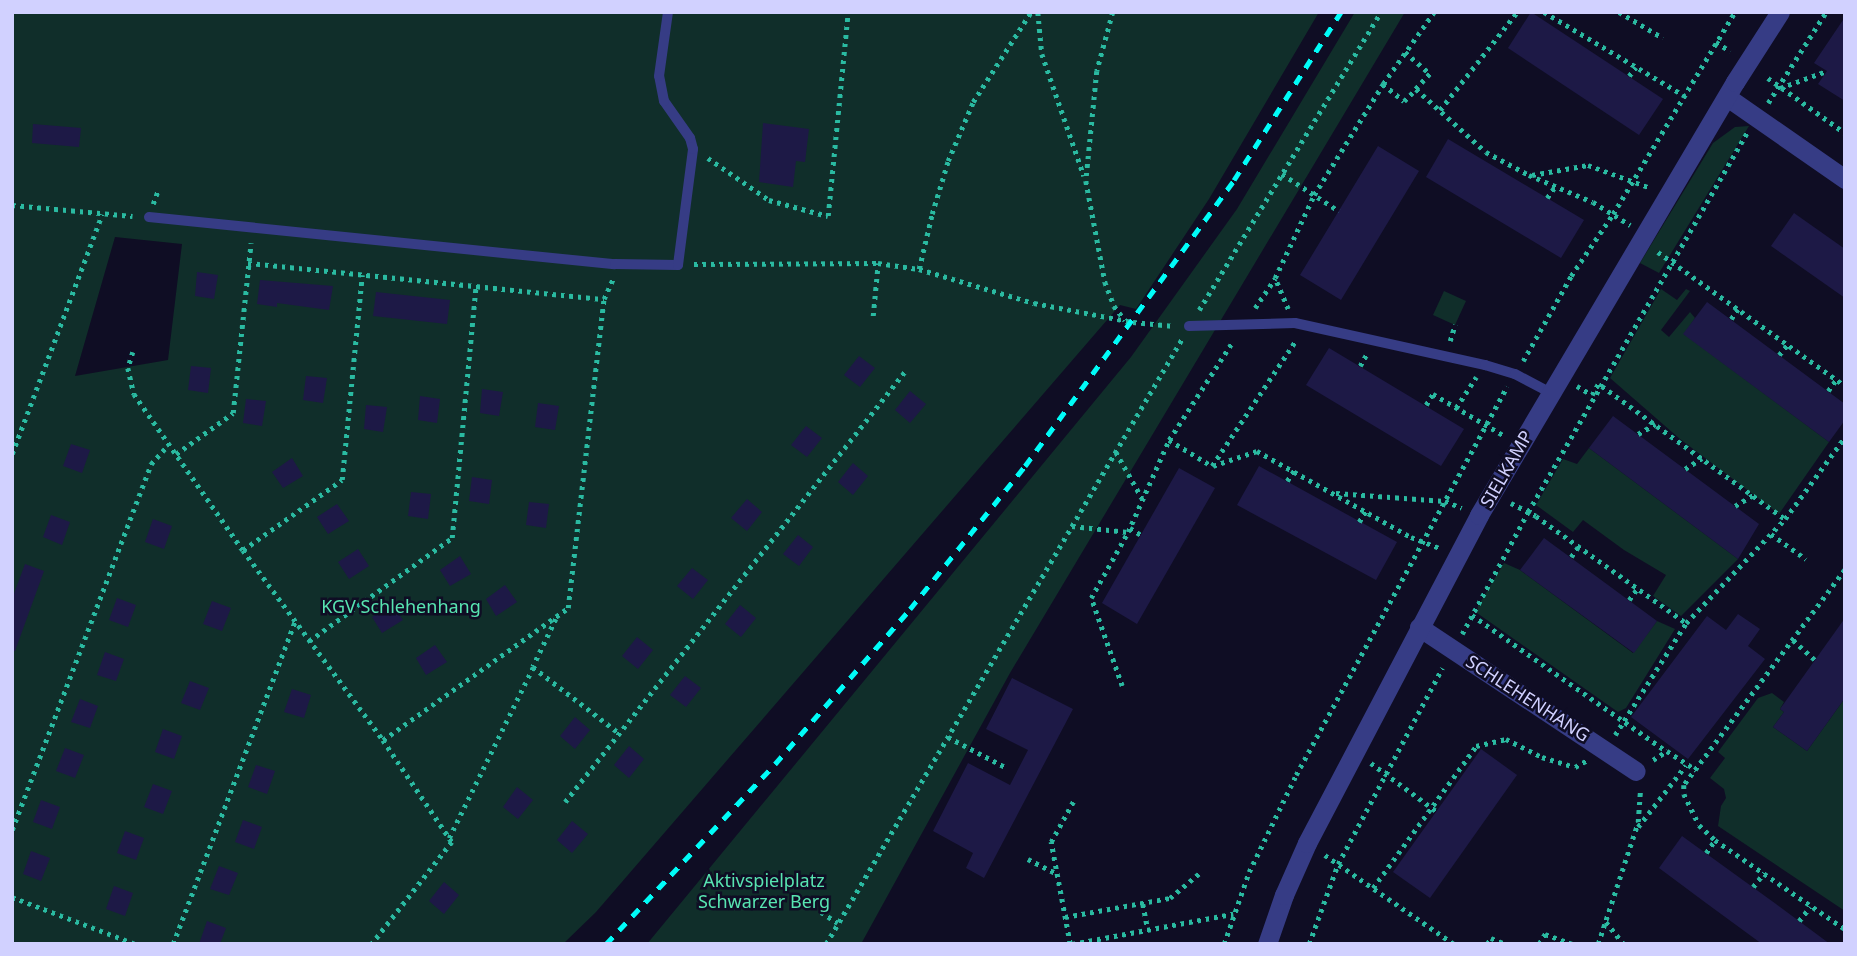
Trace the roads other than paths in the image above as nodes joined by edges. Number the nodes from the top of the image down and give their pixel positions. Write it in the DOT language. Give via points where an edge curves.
graph roads {
  1 [pos="668,12"];
  2 [pos="1780,12"];
  3 [pos="1727,97"];
  4 [pos="1845,179"];
  5 [pos="149,217"];
  6 [pos="1189,326"];
  7 [pos="1551,393"];
  8 [pos="1419,627"];
  9 [pos="1636,771"];
  10 [pos="1267,944"];
  1 -- 5 [label="lane" via="659,76 664,101 690,138 692,149 678,265 615,264"];
  2 -- 3 [label="street, SIELKAMP"];
  3 -- 4 [label="street"];
  3 -- 7 [label="street, SIELKAMP"];
  6 -- 7 [label="lane" via="1295,323 1515,374"];
  7 -- 8 [label="street, SIELKAMP"];
  8 -- 9 [label="street, SCHLEHENHANG"];
  8 -- 10 [label="street, SIELKAMP" via="1306,847"];
}
